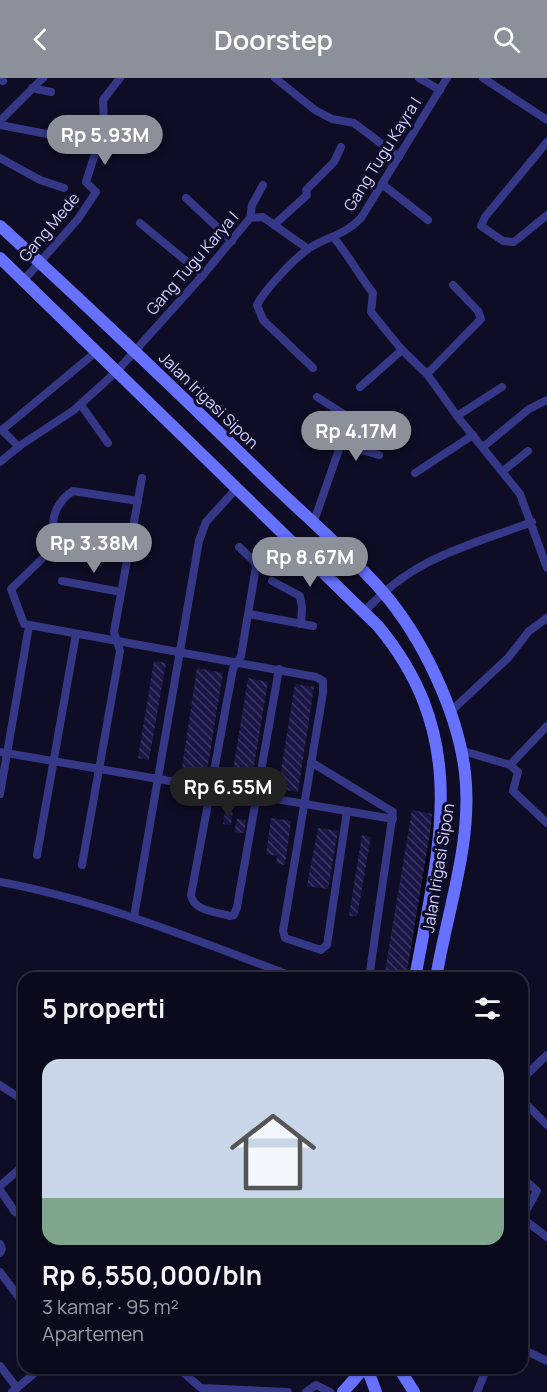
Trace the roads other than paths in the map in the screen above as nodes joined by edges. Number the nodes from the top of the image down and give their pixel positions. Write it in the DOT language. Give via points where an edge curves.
graph roads {
  1 [pos="43,78"];
  2 [pos="120,78"];
  3 [pos="275,78"];
  4 [pos="419,78"];
  5 [pos="447,78"];
  6 [pos="483,78"];
  7 [pos="32,88"];
  8 [pos="440,90"];
  9 [pos="51,92"];
  10 [pos="547,120"];
  11 [pos="0,123"];
  12 [pos="547,142"];
  13 [pos="98,144"];
  14 [pos="341,147"];
  15 [pos="399,157"];
  16 [pos="0,158"];
  17 [pos="382,184"];
  18 [pos="263,185"];
  19 [pos="64,188"];
  20 [pos="186,198"];
  21 [pos="547,214"];
  22 [pos="250,218"];
  23 [pos="428,220"];
  24 [pos="140,223"];
  25 [pos="274,225"];
  26 [pos="0,226"];
  27 [pos="334,238"];
  28 [pos="232,241"];
  29 [pos="308,249"];
  30 [pos="0,258"];
  31 [pos="38,265"];
  32 [pos="203,275"];
  33 [pos="25,278"];
  34 [pos="453,285"];
  35 [pos="402,350"];
  36 [pos="96,352"];
  37 [pos="134,352"];
  38 [pos="313,368"];
  39 [pos="118,371"];
  40 [pos="427,374"];
  41 [pos="360,387"];
  42 [pos="501,387"];
  43 [pos="317,397"];
  44 [pos="547,400"];
  45 [pos="81,405"];
  46 [pos="457,416"];
  47 [pos="473,435"];
  48 [pos="108,443"];
  49 [pos="342,444"];
  50 [pos="18,447"];
  51 [pos="483,447"];
  52 [pos="528,451"];
  53 [pos="379,455"];
  54 [pos="0,462"];
  55 [pos="503,471"];
  56 [pos="415,473"];
  57 [pos="142,478"];
  58 [pos="236,489"];
  59 [pos="138,501"];
  60 [pos="532,522"];
  61 [pos="313,524"];
  62 [pos="130,546"];
  63 [pos="238,547"];
  64 [pos="46,555"];
  65 [pos="547,568"];
  66 [pos="62,581"];
  67 [pos="272,581"];
  68 [pos="121,592"];
  69 [pos="382,593"];
  70 [pos="365,611"];
  71 [pos="249,614"];
  72 [pos="547,618"];
  73 [pos="301,624"];
  74 [pos="29,626"];
  75 [pos="313,626"];
  76 [pos="76,634"];
  77 [pos="117,640"];
  78 [pos="179,651"];
  79 [pos="237,661"];
  80 [pos="279,669"];
  81 [pos="442,691"];
  82 [pos="425,698"];
  83 [pos="450,712"];
  84 [pos="547,726"];
  85 [pos="460,750"];
  86 [pos="4,752"];
  87 [pos="54,761"];
  88 [pos="312,762"];
  89 [pos="510,765"];
  90 [pos="100,769"];
  91 [pos="158,779"];
  92 [pos="211,788"];
  93 [pos="0,794"];
  94 [pos="256,796"];
  95 [pos="304,804"];
  96 [pos="347,811"];
  97 [pos="393,819"];
  98 [pos="547,823"];
  99 [pos="37,855"];
  100 [pos="82,866"];
  101 [pos="0,882"];
  102 [pos="134,917"];
  103 [pos="281,972"];
  104 [pos="370,972"];
  105 [pos="416,972"];
  106 [pos="437,972"];
  107 [pos="547,1055"];
  108 [pos="528,1073"];
  109 [pos="0,1085"];
  110 [pos="18,1097"];
  111 [pos="528,1106"];
  112 [pos="547,1125"];
  113 [pos="18,1171"];
  114 [pos="528,1183"];
  115 [pos="0,1188"];
  116 [pos="528,1207"];
  117 [pos="18,1213"];
  118 [pos="528,1222"];
  119 [pos="547,1236"];
  120 [pos="0,1244"];
  121 [pos="0,1253"];
  122 [pos="0,1272"];
  123 [pos="18,1296"];
  124 [pos="528,1352"];
  125 [pos="547,1361"];
  126 [pos="0,1366"];
  127 [pos="33,1374"];
  128 [pos="184,1374"];
  129 [pos="360,1374"];
  130 [pos="368,1374"];
  131 [pos="403,1374"];
  132 [pos="484,1374"];
  133 [pos="14,1390"];
  134 [pos="217,1391"];
  135 [pos="288,1392"];
  136 [pos="306,1392"];
  137 [pos="330,1392"];
  138 [pos="343,1392"];
  139 [pos="376,1392"];
  140 [pos="414,1392"];
  141 [pos="477,1392"];
  1 -- 7 [label="street"];
  2 -- 13 [label="street" via="103,100 104,123"];
  3 -- 15 [label="street" via="315,110 354,123"];
  4 -- 8 [label="street"];
  5 -- 8 [label="street, Gang Tugu Kayra I"];
  6 -- 10 [label="street"];
  7 -- 9 [label="street"];
  7 -- 11 [label="street"];
  8 -- 15 [label="street, Gang Tugu Kayra I"];
  11 -- 13 [label="street"];
  12 -- 21 [label="street" via="481,226 502,242 514,242"];
  13 -- 31 [label="street, Gang Mede" via="86,182 96,191 78,219"];
  14 -- 25 [label="street" via="334,162 306,190 307,195"];
  15 -- 17 [label="street, Gang Tugu Kayra I"];
  16 -- 19 [label="street"];
  17 -- 23 [label="street"];
  17 -- 27 [label="street, Gang Tugu Kayra I" via="361,218"];
  18 -- 22 [label="street"];
  20 -- 28 [label="street"];
  22 -- 25 [label="street, Gang Tugu Karya I" via="263,217"];
  22 -- 28 [label="street, Gang Tugu Karya I"];
  24 -- 32 [label="street"];
  25 -- 29 [label="street, Gang Tugu Karya I"];
  26 -- 31 [label="street, Jalan Irigasi Sipon"];
  27 -- 29 [label="street"];
  27 -- 35 [label="street" via="373,293 371,312"];
  28 -- 32 [label="street, Gang Tugu Karya I"];
  29 -- 38 [label="street" via="257,305 263,320"];
  30 -- 33 [label="street, Jalan Irigasi Sipon"];
  31 -- 33 [label="street, Gang Mede"];
  31 -- 37 [label="street, Jalan Irigasi Sipon"];
  32 -- 37 [label="street, Gang Tugu Karya I"];
  33 -- 36 [label="street, Jalan Irigasi Sipon"];
  34 -- 40 [label="street" via="478,311 481,320"];
  35 -- 40 [label="street"];
  35 -- 41 [label="street"];
  36 -- 39 [label="street, Jalan Irigasi Sipon"];
  36 -- 50 [label="street" via="2,430"];
  37 -- 39 [label="street, Gang Tugu Karya I"];
  37 -- 61 [label="street, Jalan Irigasi Sipon"];
  39 -- 45 [label="street, Gang Tugu Karya I"];
  39 -- 58 [label="street, Jalan Irigasi Sipon"];
  40 -- 46 [label="street"];
  42 -- 46 [label="street"];
  43 -- 49 [label="street" via="350,417"];
  44 -- 51 [label="street"];
  45 -- 48 [label="street"];
  45 -- 50 [label="street, Gang Tugu Karya I"];
  46 -- 47 [label="street"];
  47 -- 51 [label="street"];
  47 -- 56 [label="street"];
  49 -- 53 [label="street"];
  49 -- 61 [label="street"];
  50 -- 54 [label="street, Gang Tugu Karya I"];
  51 -- 55 [label="street"];
  52 -- 55 [label="street"];
  55 -- 60 [label="street" via="520,494"];
  57 -- 59 [label="street"];
  58 -- 70 [label="street, Jalan Irigasi Sipon"];
  58 -- 78 [label="street" via="202,530"];
  59 -- 62 [label="street"];
  59 -- 62 [label="street" via="73,491 62,500 53,518 55,531 61,535"];
  60 -- 65 [label="street"];
  60 -- 69 [label="street" via="438,556 402,576"];
  61 -- 69 [label="street, Jalan Irigasi Sipon"];
  62 -- 68 [label="street"];
  63 -- 71 [label="street" via="256,564"];
  64 -- 74 [label="street" via="11,589 21,622"];
  66 -- 68 [label="street"];
  67 -- 73 [label="street" via="300,596"];
  68 -- 77 [label="street" via="114,632"];
  69 -- 70 [label="street"];
  69 -- 81 [label="street, Jalan Irigasi Sipon" via="413,637"];
  70 -- 82 [label="street, Jalan Irigasi Sipon" via="395,646"];
  71 -- 73 [label="street"];
  71 -- 79 [label="street"];
  72 -- 83 [label="street" via="529,631 508,658"];
  73 -- 75 [label="street"];
  74 -- 76 [label="street"];
  74 -- 86 [label="street"];
  76 -- 77 [label="street"];
  76 -- 87 [label="street"];
  77 -- 78 [label="street"];
  77 -- 90 [label="street" via="120,651"];
  78 -- 79 [label="street"];
  78 -- 91 [label="street"];
  79 -- 80 [label="street"];
  79 -- 92 [label="street"];
  80 -- 88 [label="street" via="316,677 324,683"];
  80 -- 94 [label="street"];
  81 -- 82 [label="street"];
  81 -- 83 [label="street, Jalan Irigasi Sipon"];
  82 -- 105 [label="street, Jalan Irigasi Sipon" via="441,769 442,808"];
  83 -- 85 [label="street, Jalan Irigasi Sipon"];
  84 -- 89 [label="street"];
  85 -- 89 [label="street"];
  85 -- 106 [label="street, Jalan Irigasi Sipon" via="465,773 465,813 455,891"];
  86 -- 87 [label="street"];
  86 -- 93 [label="street"];
  87 -- 90 [label="street"];
  87 -- 99 [label="street"];
  88 -- 95 [label="street"];
  88 -- 97 [label="street" via="388,807"];
  89 -- 98 [label="street" via="518,772 513,791"];
  90 -- 91 [label="street"];
  90 -- 100 [label="street"];
  91 -- 92 [label="street"];
  91 -- 102 [label="street"];
  92 -- 94 [label="street"];
  92 -- 94 [label="street" via="191,898 203,908 230,916 237,907"];
  94 -- 95 [label="street"];
  95 -- 96 [label="street"];
  95 -- 96 [label="street" via="282,934 321,950 327,945"];
  96 -- 97 [label="street"];
  97 -- 104 [label="street"];
  101 -- 102 [label="street"];
  102 -- 103 [label="street"];
  107 -- 108 [label="street"];
  109 -- 110 [label="street"];
  111 -- 112 [label="street"];
  113 -- 115 [label="street"];
  114 -- 116 [label="street" via="537,1191"];
  115 -- 117 [label="street"];
  118 -- 119 [label="street"];
  120 -- 121 [label="street"];
  122 -- 123 [label="street"];
  124 -- 125 [label="street"];
  126 -- 133 [label="street"];
  127 -- 133 [label="street"];
  128 -- 134 [label="street" via="198,1387"];
  129 -- 138 [label="street"];
  130 -- 139 [label="street"];
  131 -- 140 [label="street"];
  132 -- 141 [label="street"];
  134 -- 135 [label="street"];
  136 -- 137 [label="street" via="318,1385"];
}
